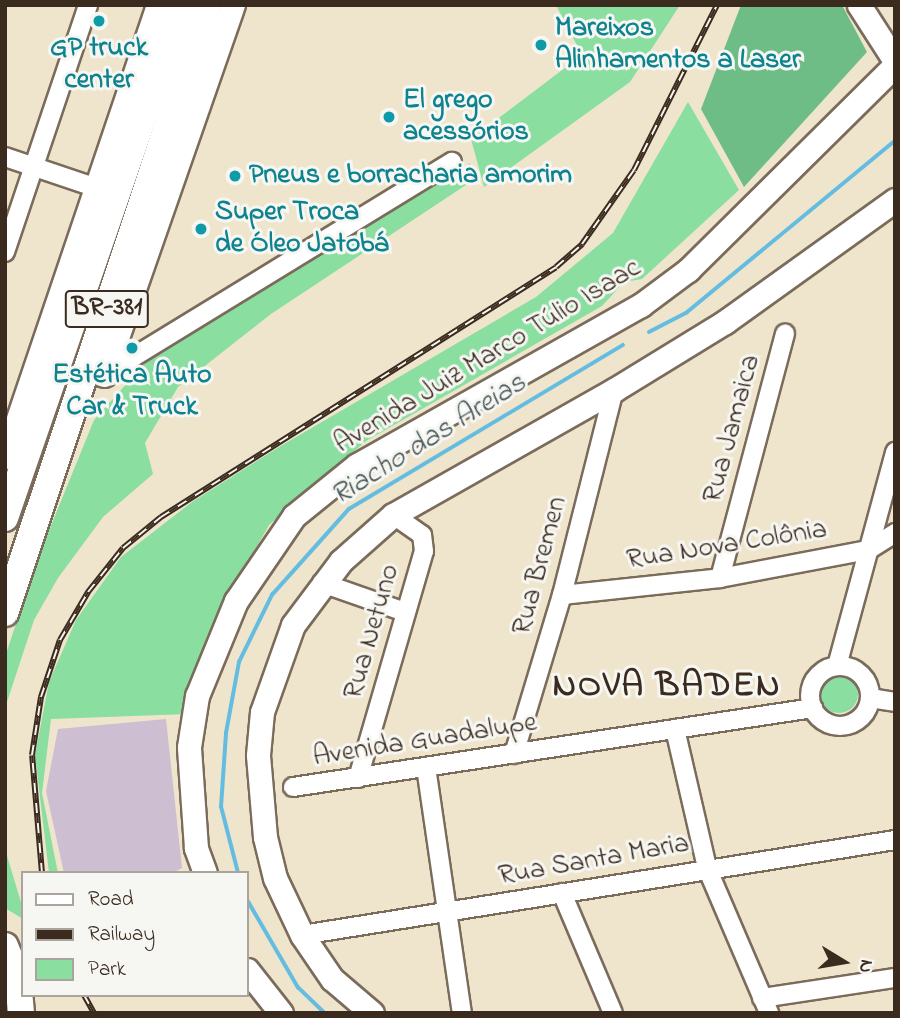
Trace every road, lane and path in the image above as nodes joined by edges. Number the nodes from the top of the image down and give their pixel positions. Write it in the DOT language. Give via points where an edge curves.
graph roads {
  1 [pos="88,5"];
  2 [pos="158,5"];
  3 [pos="182,5"];
  4 [pos="208,5"];
  5 [pos="233,5"];
  6 [pos="859,5"];
  7 [pos="895,63"];
  8 [pos="5,157"];
  9 [pos="452,162"];
  10 [pos="33,167"];
  11 [pos="97,188"];
  12 [pos="895,200"];
  13 [pos="5,252"];
  14 [pos="785,334"];
  15 [pos="104,375"];
  16 [pos="614,390"];
  17 [pos="895,452"];
  18 [pos="5,457"];
  19 [pos="393,515"];
  20 [pos="5,518"];
  21 [pos="895,533"];
  22 [pos="868,550"];
  23 [pos="720,578"];
  24 [pos="322,583"];
  25 [pos="562,595"];
  26 [pos="405,612"];
  27 [pos="5,613"];
  28 [pos="5,619"];
  29 [pos="837,666"];
  30 [pos="870,698"];
  31 [pos="895,702"];
  32 [pos="813,708"];
  33 [pos="675,729"];
  34 [pos="514,754"];
  35 [pos="426,767"];
  36 [pos="358,778"];
  37 [pos="293,787"];
  38 [pos="895,840"];
  39 [pos="707,868"];
  40 [pos="204,871"];
  41 [pos="562,893"];
  42 [pos="447,913"];
  43 [pos="302,934"];
  44 [pos="5,946"];
  45 [pos="248,971"];
  46 [pos="895,978"];
  47 [pos="765,1005"];
  48 [pos="21,1013"];
  49 [pos="281,1013"];
  50 [pos="372,1013"];
  51 [pos="462,1013"];
  52 [pos="613,1013"];
  1 -- 10 [label="street"];
  2 -- 11 [label="main road, BR-381"];
  3 -- 20 [label="highway, BR-381"];
  4 -- 27 [label="highway, BR-381"];
  5 -- 15 [label="main road, BR-381"];
  6 -- 7 [label="main road"];
  7 -- 40 [label="main road, Avenida Juiz Marco Túlio Isaac" via="688,270 640,305 356,465 294,516 236,601 197,696 189,747 196,848"];
  8 -- 10 [label="street"];
  9 -- 15 [label="street"];
  10 -- 11 [label="street"];
  10 -- 13 [label="street"];
  11 -- 18 [label="main road, BR-381"];
  12 -- 16 [label="main road" via="725,322"];
  14 -- 23 [label="street, Rua Jamaica"];
  15 -- 28 [label="highway"];
  16 -- 19 [label="main road"];
  16 -- 25 [label="street, Rua Bremen"];
  17 -- 22 [label="street"];
  19 -- 24 [label="main road"];
  19 -- 26 [label="street, Rua Netuno" via="412,525 423,543"];
  21 -- 22 [label="street, Rua Nova Colônia"];
  22 -- 23 [label="street, Rua Nova Colônia"];
  22 -- 29 [label="street"];
  23 -- 25 [label="street, Rua Nova Colônia"];
  24 -- 26 [label="street"];
  24 -- 43 [label="main road" via="293,625 274,671 262,712 258,755 265,837 275,878"];
  25 -- 34 [label="street, Rua Bremen"];
  26 -- 36 [label="street, Rua Netuno"];
  29 -- 30 [label="street" via="861,674"];
  29 -- 32 [label="street" via="815,681"];
  30 -- 31 [label="street"];
  30 -- 32 [label="street" via="862,716 845,725 826,722"];
  32 -- 33 [label="street, Avenida Guadalupe"];
  33 -- 34 [label="street, Avenida Guadalupe"];
  33 -- 39 [label="street"];
  34 -- 35 [label="street, Avenida Guadalupe"];
  35 -- 36 [label="street, Avenida Guadalupe"];
  35 -- 42 [label="street"];
  36 -- 37 [label="street, Avenida Guadalupe"];
  38 -- 39 [label="street, Rua Santa Maria"];
  39 -- 41 [label="street, Rua Santa Maria"];
  39 -- 47 [label="street"];
  41 -- 42 [label="street, Rua Santa Maria"];
  41 -- 52 [label="street"];
  42 -- 43 [label="street, Rua Santa Maria"];
  42 -- 51 [label="street"];
  43 -- 50 [label="main road" via="332,979"];
  44 -- 48 [label="highway" via="18,979"];
  45 -- 49 [label="main road"];
  46 -- 47 [label="street"];
}
